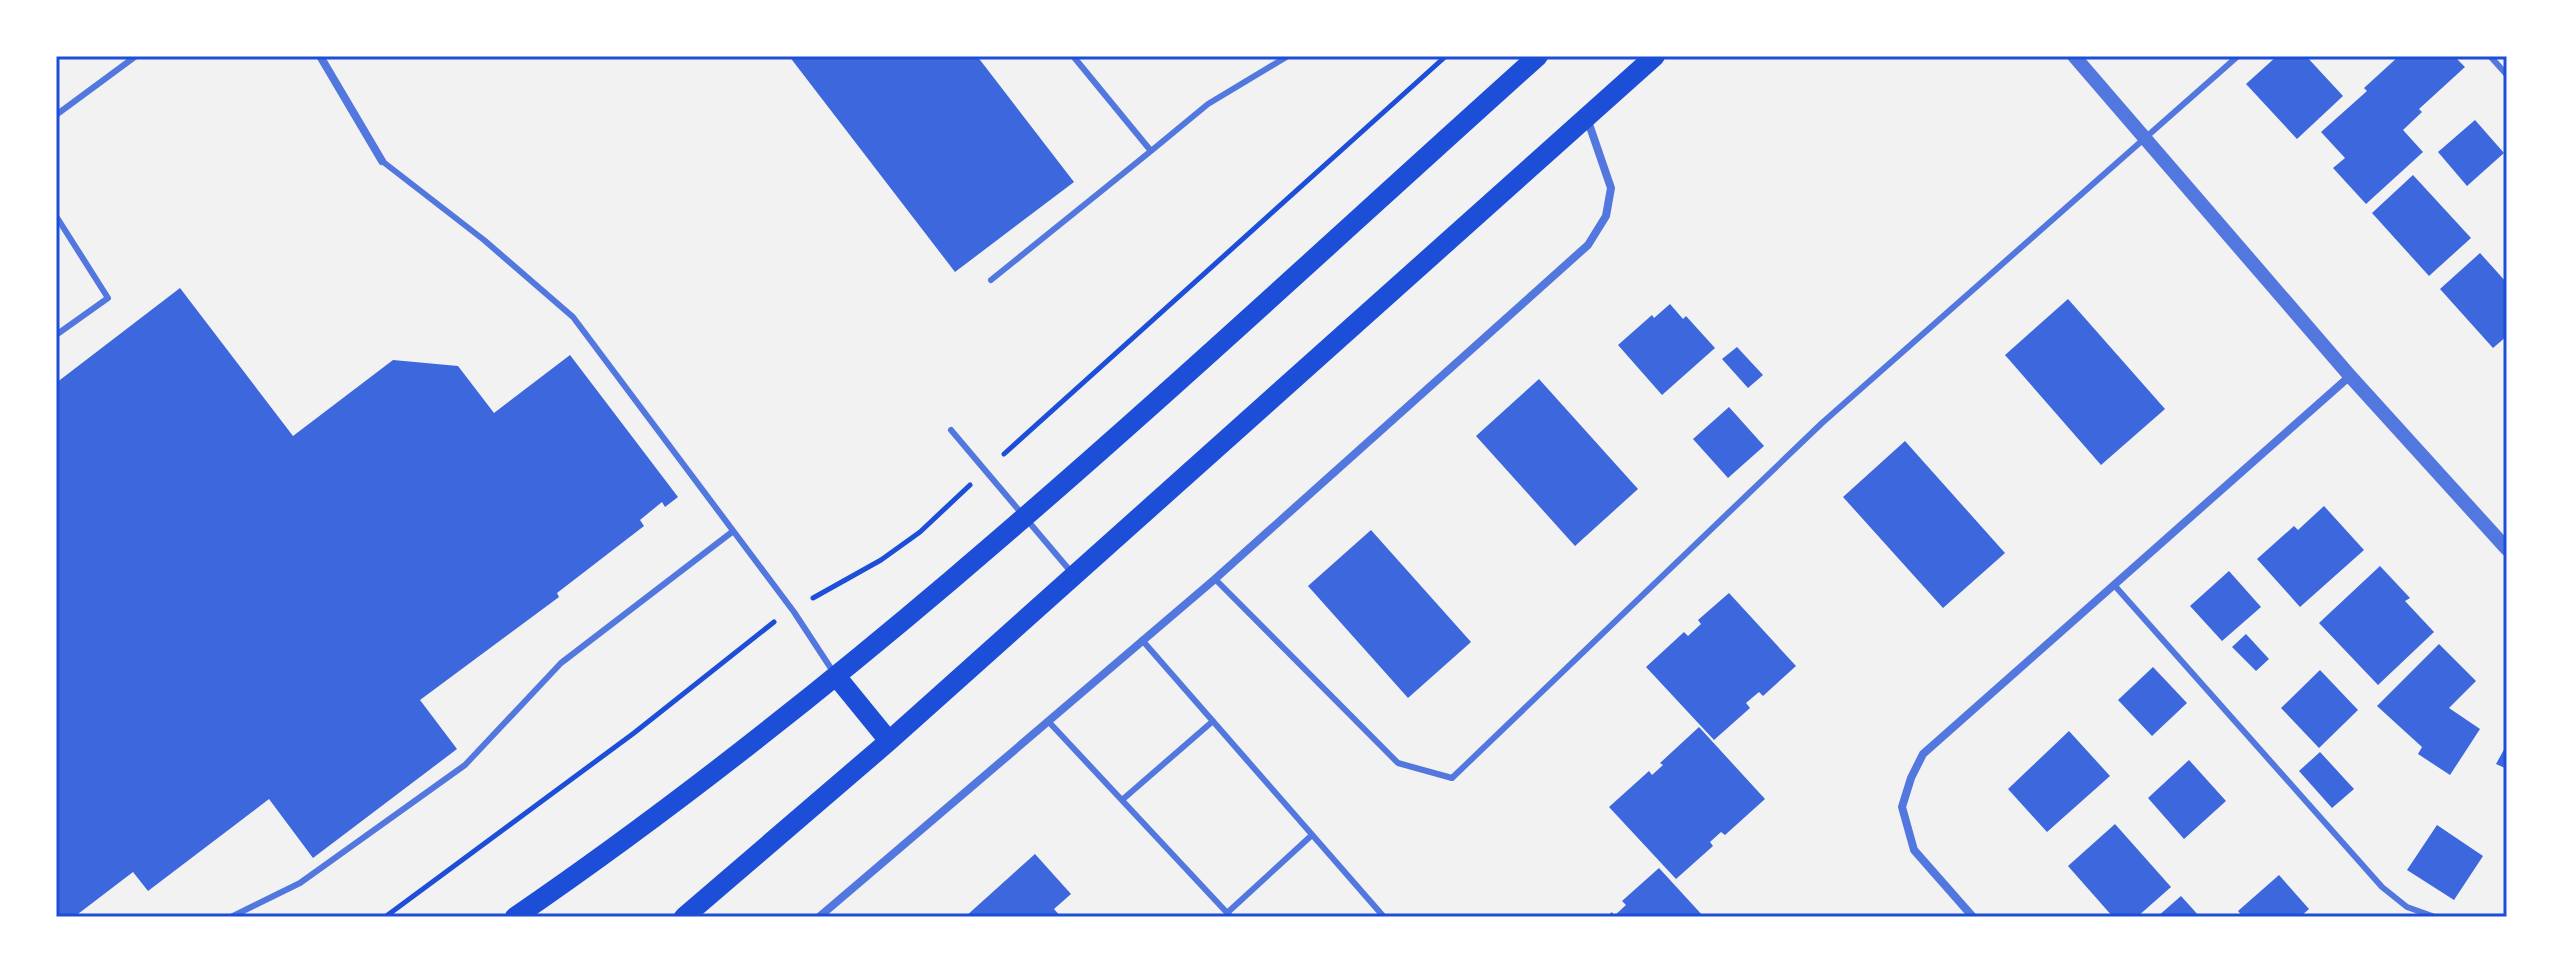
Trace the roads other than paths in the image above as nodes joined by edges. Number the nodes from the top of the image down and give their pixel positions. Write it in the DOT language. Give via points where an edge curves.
graph roads {
  1 [pos="136,56"];
  2 [pos="320,56"];
  3 [pos="1073,56"];
  4 [pos="1288,56"];
  5 [pos="1538,56"];
  6 [pos="1655,56"];
  7 [pos="2074,56"];
  8 [pos="2238,56"];
  9 [pos="2490,56"];
  10 [pos="2507,75"];
  11 [pos="56,115"];
  12 [pos="1586,117"];
  13 [pos="2147,137"];
  14 [pos="1151,151"];
  15 [pos="382,161"];
  16 [pos="56,216"];
  17 [pos="991,280"];
  18 [pos="56,335"];
  19 [pos="2350,376"];
  20 [pos="951,430"];
  21 [pos="1027,517"];
  22 [pos="732,532"];
  23 [pos="2507,549"];
  24 [pos="1074,576"];
  25 [pos="1215,579"];
  26 [pos="2115,586"];
  27 [pos="1142,640"];
  28 [pos="836,676"];
  29 [pos="1048,721"];
  30 [pos="1213,721"];
  31 [pos="889,741"];
  32 [pos="1122,800"];
  33 [pos="1312,835"];
  34 [pos="1229,915"];
  35 [pos="231,917"];
  36 [pos="515,917"];
  37 [pos="684,917"];
  38 [pos="819,917"];
  39 [pos="1384,917"];
  40 [pos="1973,917"];
  41 [pos="2435,917"];
  1 -- 11 [label="lane"];
  2 -- 15 [label="street"];
  3 -- 14 [label="lane"];
  4 -- 14 [label="lane" via="1208,104"];
  5 -- 21 [label="main road"];
  6 -- 12 [label="main road"];
  7 -- 13 [label="street"];
  8 -- 13 [label="lane"];
  9 -- 10 [label="lane"];
  12 -- 24 [label="main road"];
  12 -- 25 [label="street" via="1611,188 1606,216 1588,245"];
  13 -- 19 [label="street"];
  13 -- 25 [label="lane" via="1822,423 1452,778 1398,763"];
  14 -- 17 [label="lane"];
  15 -- 22 [label="lane" via="573,317"];
  16 -- 18 [label="lane" via="108,298"];
  19 -- 23 [label="street"];
  19 -- 26 [label="street"];
  20 -- 21 [label="lane"];
  21 -- 24 [label="lane"];
  21 -- 28 [label="main road"];
  22 -- 28 [label="lane"];
  22 -- 35 [label="lane" via="561,663 465,765 300,883"];
  24 -- 31 [label="main road"];
  25 -- 27 [label="street"];
  26 -- 40 [label="street" via="1923,754 1911,778 1902,807 1914,850"];
  26 -- 41 [label="lane" via="2382,887 2407,907"];
  27 -- 29 [label="street"];
  27 -- 30 [label="lane"];
  28 -- 31 [label="main road"];
  28 -- 36 [label="main road"];
  29 -- 32 [label="lane"];
  29 -- 38 [label="street"];
  30 -- 32 [label="lane"];
  30 -- 33 [label="lane"];
  31 -- 37 [label="main road"];
  32 -- 34 [label="lane"];
  33 -- 34 [label="lane"];
  33 -- 39 [label="lane"];
}
